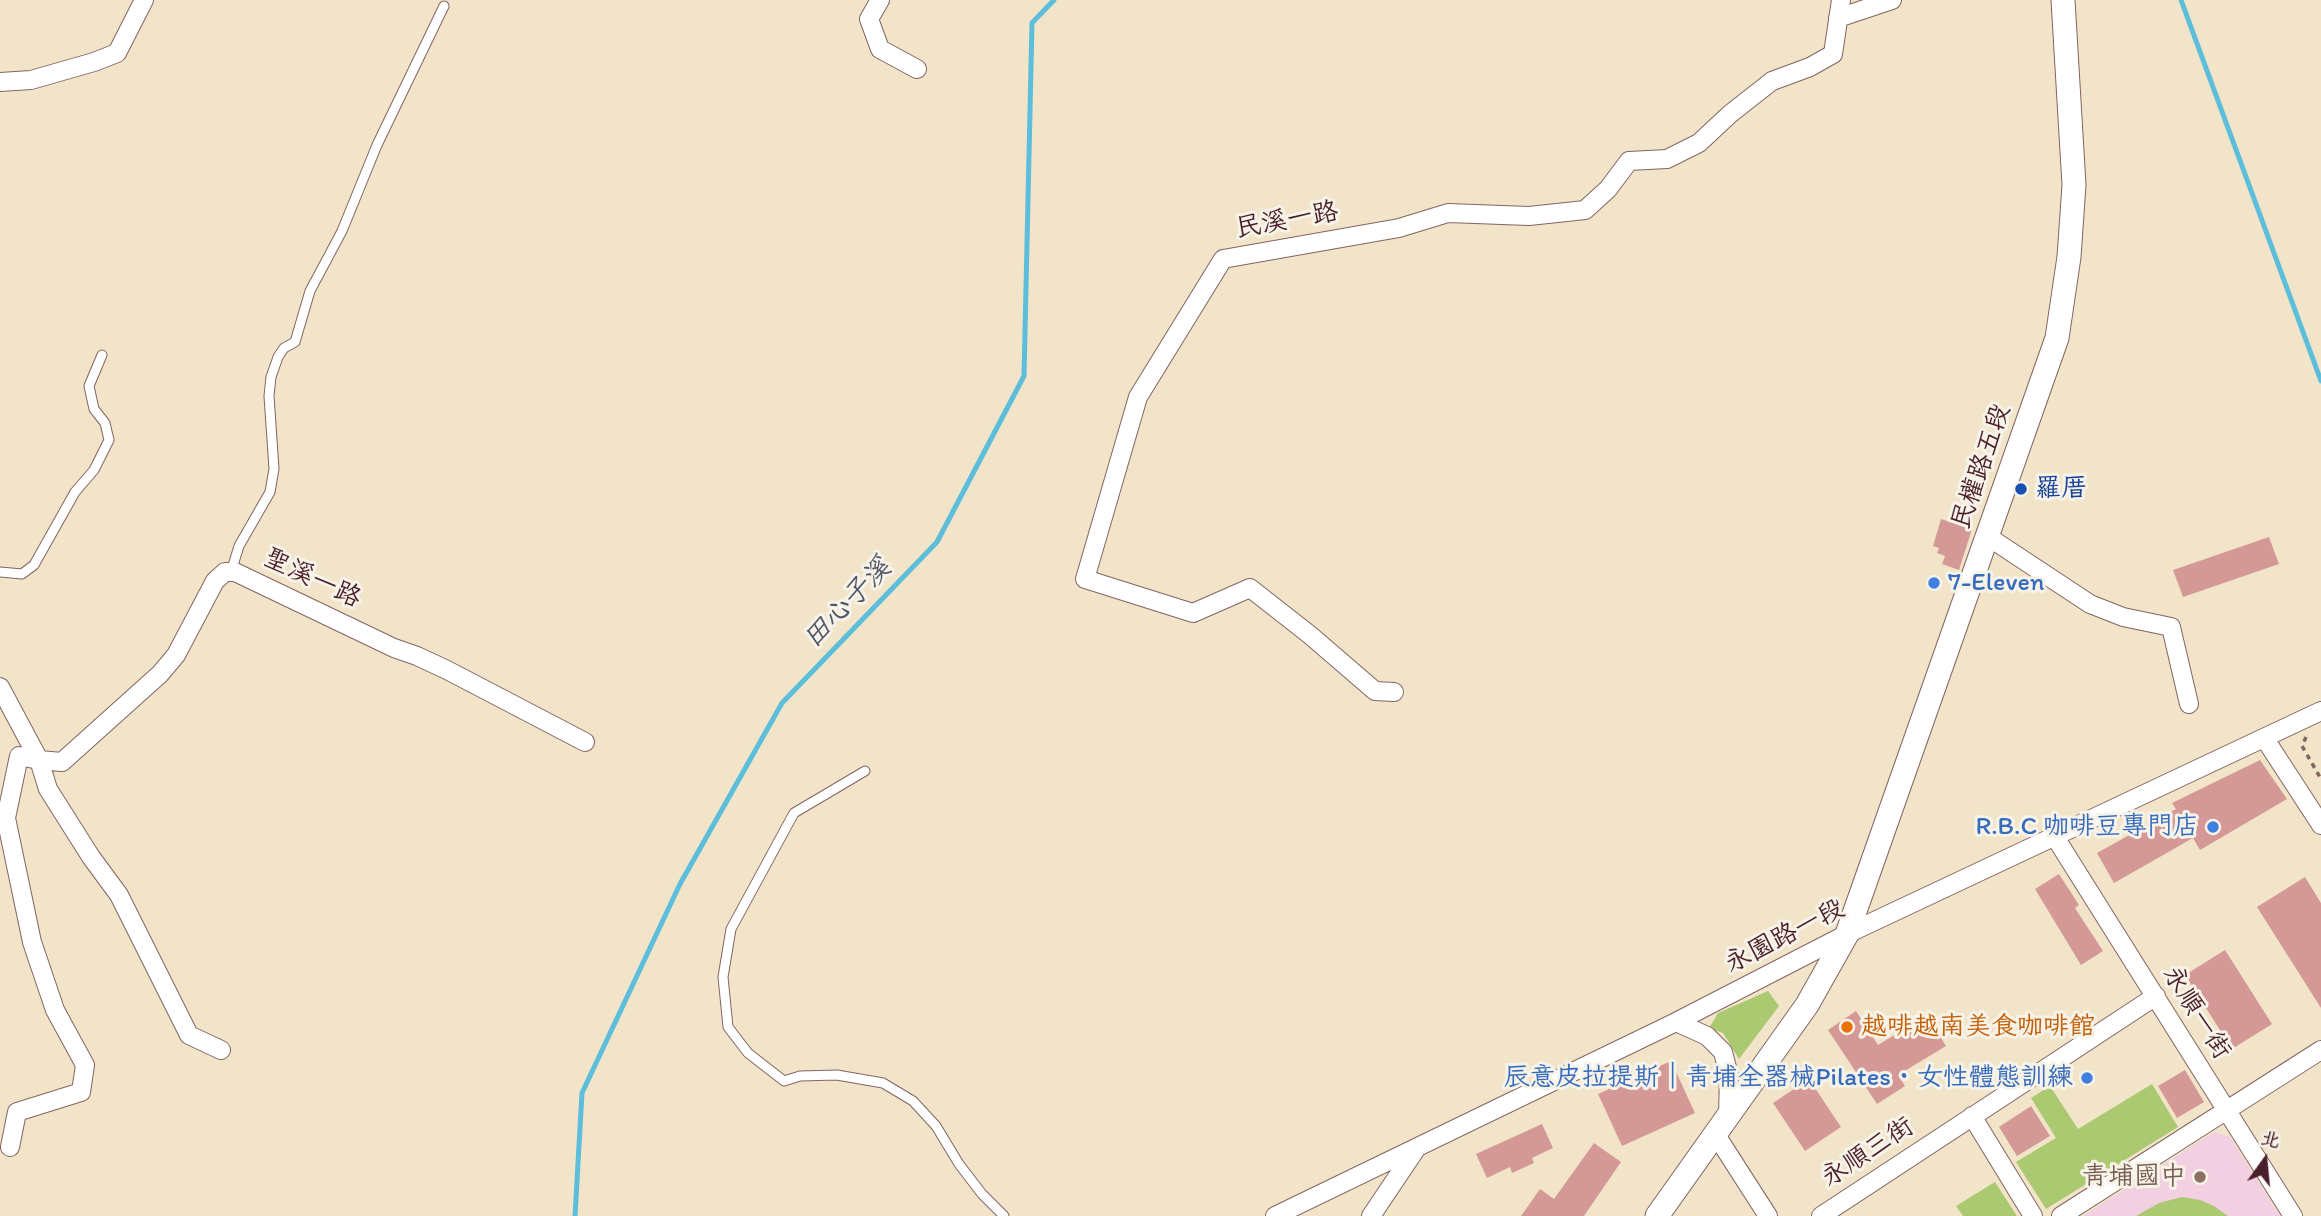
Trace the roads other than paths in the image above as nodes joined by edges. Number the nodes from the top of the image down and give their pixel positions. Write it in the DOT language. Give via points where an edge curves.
graph roads {
  1 [pos="144,0"];
  2 [pos="880,0"];
  3 [pos="1892,0"];
  4 [pos="2063,0"];
  5 [pos="444,6"];
  6 [pos="1839,9"];
  7 [pos="917,69"];
  8 [pos="0,82"];
  9 [pos="102,355"];
  10 [pos="1987,536"];
  11 [pos="0,572"];
  12 [pos="231,572"];
  13 [pos="0,687"];
  14 [pos="1394,692"];
  15 [pos="2189,704"];
  16 [pos="2321,711"];
  17 [pos="2265,738"];
  18 [pos="585,742"];
  19 [pos="39,760"];
  20 [pos="865,771"];
  21 [pos="2321,825"];
  22 [pos="2055,838"];
  23 [pos="1847,934"];
  24 [pos="2156,996"];
  25 [pos="1676,1022"];
  26 [pos="221,1050"];
  27 [pos="2321,1050"];
  28 [pos="2225,1111"];
  29 [pos="1972,1116"];
  30 [pos="1722,1126"];
  31 [pos="10,1147"];
  32 [pos="1418,1147"];
  33 [pos="1282,1215"];
  34 [pos="1004,1216"];
  35 [pos="1371,1216"];
  36 [pos="1657,1216"];
  37 [pos="1768,1216"];
  38 [pos="1821,1216"];
  39 [pos="2033,1216"];
  40 [pos="2061,1216"];
  41 [pos="2293,1216"];
  1 -- 8 [label="street" via="117,53 31,79"];
  2 -- 7 [label="street" via="869,19 880,49"];
  3 -- 6 [label="street, 民溪一路"];
  4 -- 10 [label="street, 民權路五段" via="2074,185 2069,257 2057,338"];
  5 -- 12 [label="lane" via="310,291 295,342 278,356 268,396 274,469 270,492 239,546"];
  6 -- 14 [label="street, 民溪一路" via="1833,54 1772,81 1699,143 1667,159 1629,161 1585,210 1529,216 1448,213 1399,228 1223,258 1138,397 1085,579 1193,613 1250,588 1375,691"];
  9 -- 11 [label="lane" via="89,386 108,440 94,470 64,509 34,565 22,574"];
  10 -- 15 [label="street" via="2090,604 2171,627"];
  10 -- 23 [label="street, 民權路五段"];
  12 -- 18 [label="street, 聖溪一路" via="437,665"];
  12 -- 19 [label="street, 聖溪一路" via="215,581 176,655 160,674 62,762"];
  13 -- 19 [label="street"];
  16 -- 17 [label="street, 永園路一段"];
  17 -- 21 [label="street"];
  17 -- 22 [label="street, 永園路一段"];
  19 -- 26 [label="street" via="48,789 119,895 189,1035"];
  19 -- 31 [label="street, 聖溪一路" via="19,756 6,818 32,942 55,1010 85,1065 81,1092 16,1112"];
  20 -- 34 [label="lane" via="794,813 732,929 723,977 728,1027 747,1054 784,1081 837,1075 883,1083 913,1101 936,1126 982,1194"];
  22 -- 23 [label="street, 永園路一段"];
  22 -- 24 [label="street, 永順一街"];
  23 -- 25 [label="street, 永園路一段"];
  23 -- 30 [label="street, 民權路五段" via="1807,1005"];
  24 -- 28 [label="street, 永順一街"];
  24 -- 29 [label="street, 永順三街"];
  25 -- 30 [label="street" via="1707,1036 1723,1052 1729,1075"];
  25 -- 32 [label="street, 永園路一段"];
  27 -- 28 [label="street"];
  28 -- 40 [label="street"];
  28 -- 41 [label="street, 永順一街"];
  29 -- 38 [label="street, 永順三街"];
  29 -- 39 [label="street"];
  30 -- 36 [label="street, 民權路五段"];
  30 -- 37 [label="street"];
  32 -- 33 [label="street, 永園路一段"];
  32 -- 35 [label="street"];
}
